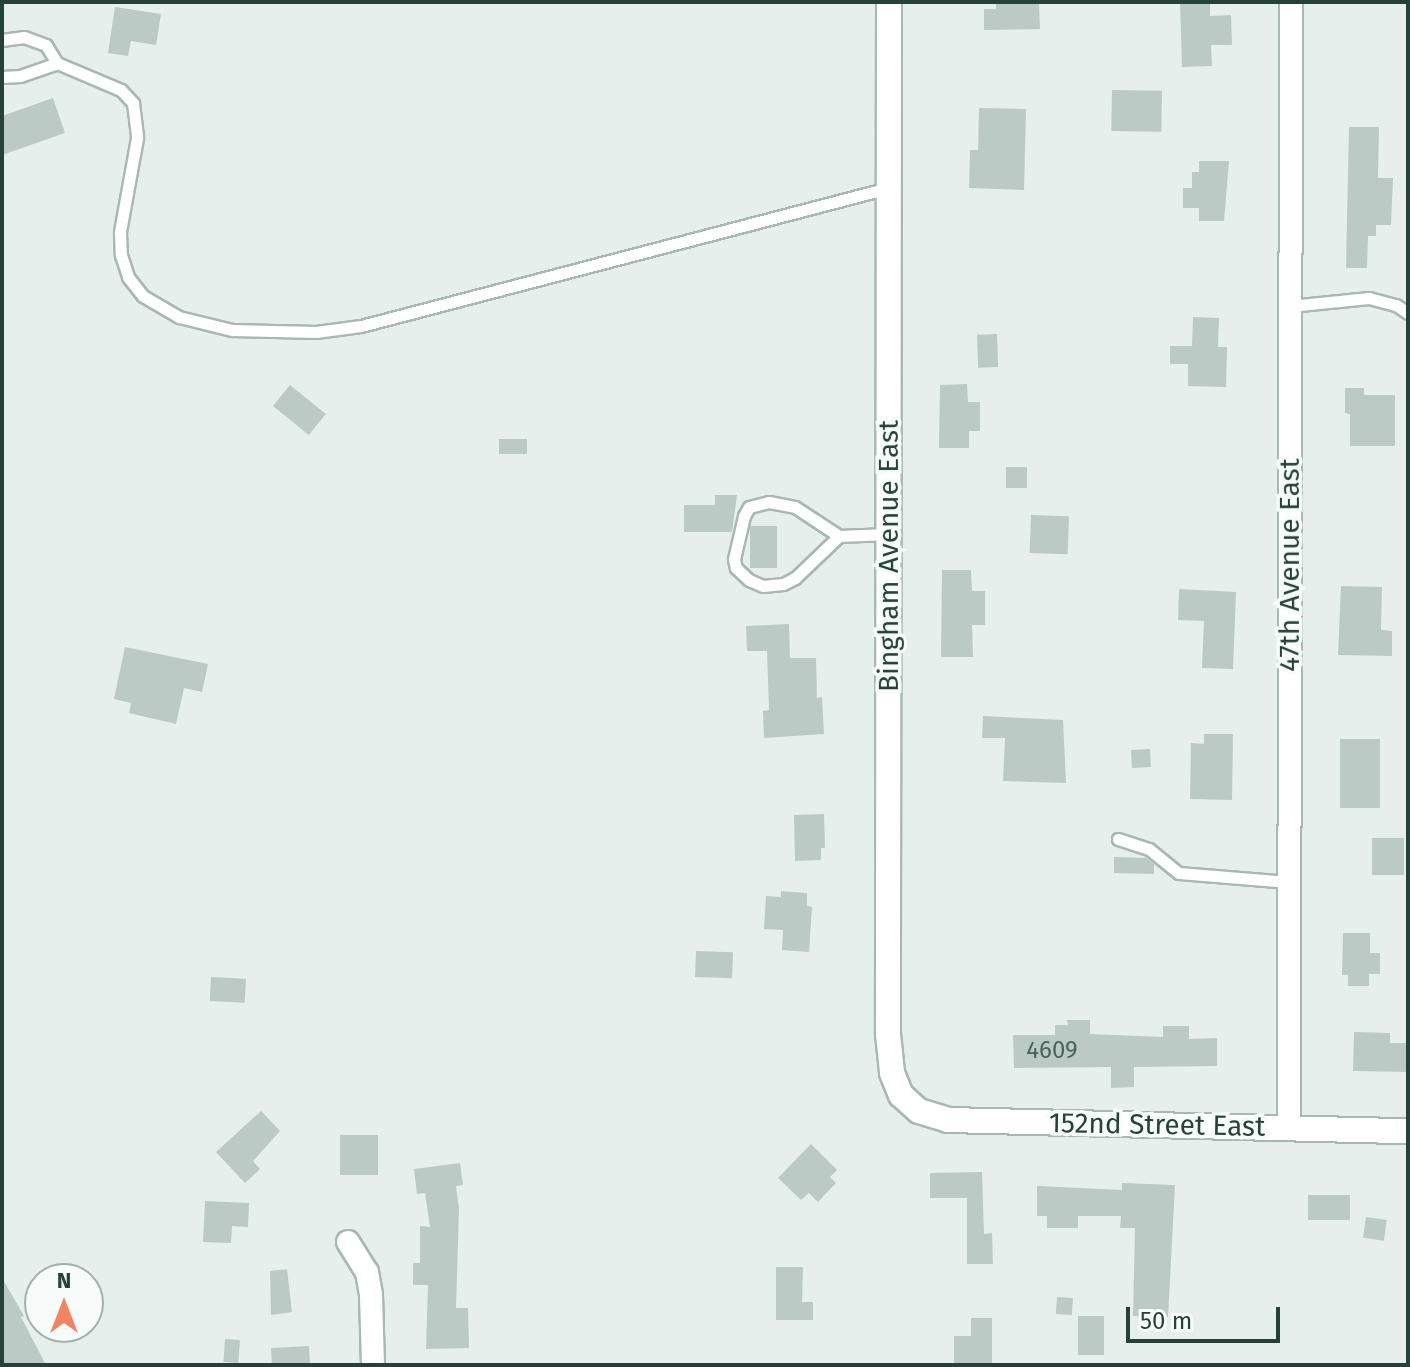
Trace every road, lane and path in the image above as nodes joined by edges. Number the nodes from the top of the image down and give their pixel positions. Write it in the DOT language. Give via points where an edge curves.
graph roads {
  1 [pos="889,2"];
  2 [pos="1291,2"];
  3 [pos="2,40"];
  4 [pos="57,63"];
  5 [pos="2,77"];
  6 [pos="889,188"];
  7 [pos="1290,306"];
  8 [pos="1408,313"];
  9 [pos="889,534"];
  10 [pos="839,536"];
  11 [pos="1118,839"];
  12 [pos="1289,882"];
  13 [pos="910,1104"];
  14 [pos="1289,1128"];
  15 [pos="1408,1131"];
  16 [pos="348,1242"];
  17 [pos="373,1365"];
  1 -- 6 [label="street, Bingham Avenue East"];
  2 -- 7 [label="street, 47th Avenue East"];
  3 -- 4 [label="lane" via="24,37 46,45"];
  4 -- 5 [label="lane"];
  4 -- 6 [label="lane" via="121,90 133,103 137,138 120,232 128,277 143,296 179,317 232,330 294,333 361,326"];
  6 -- 9 [label="street, Bingham Avenue East"];
  7 -- 8 [label="lane" via="1369,298"];
  7 -- 12 [label="street, 47th Avenue East"];
  9 -- 10 [label="lane"];
  9 -- 13 [label="street, Bingham Avenue East" via="888,1034 892,1073"];
  10 -- 10 [label="lane" via="795,507 769,502 749,507 736,568 763,586 783,584"];
  11 -- 12 [label="lane" via="1149,849 1179,873"];
  12 -- 14 [label="street, 47th Avenue East"];
  13 -- 14 [label="street, 152nd Street East" via="948,1120"];
  14 -- 15 [label="street, 152nd Street East"];
  16 -- 17 [label="street" via="367,1272"];
}
